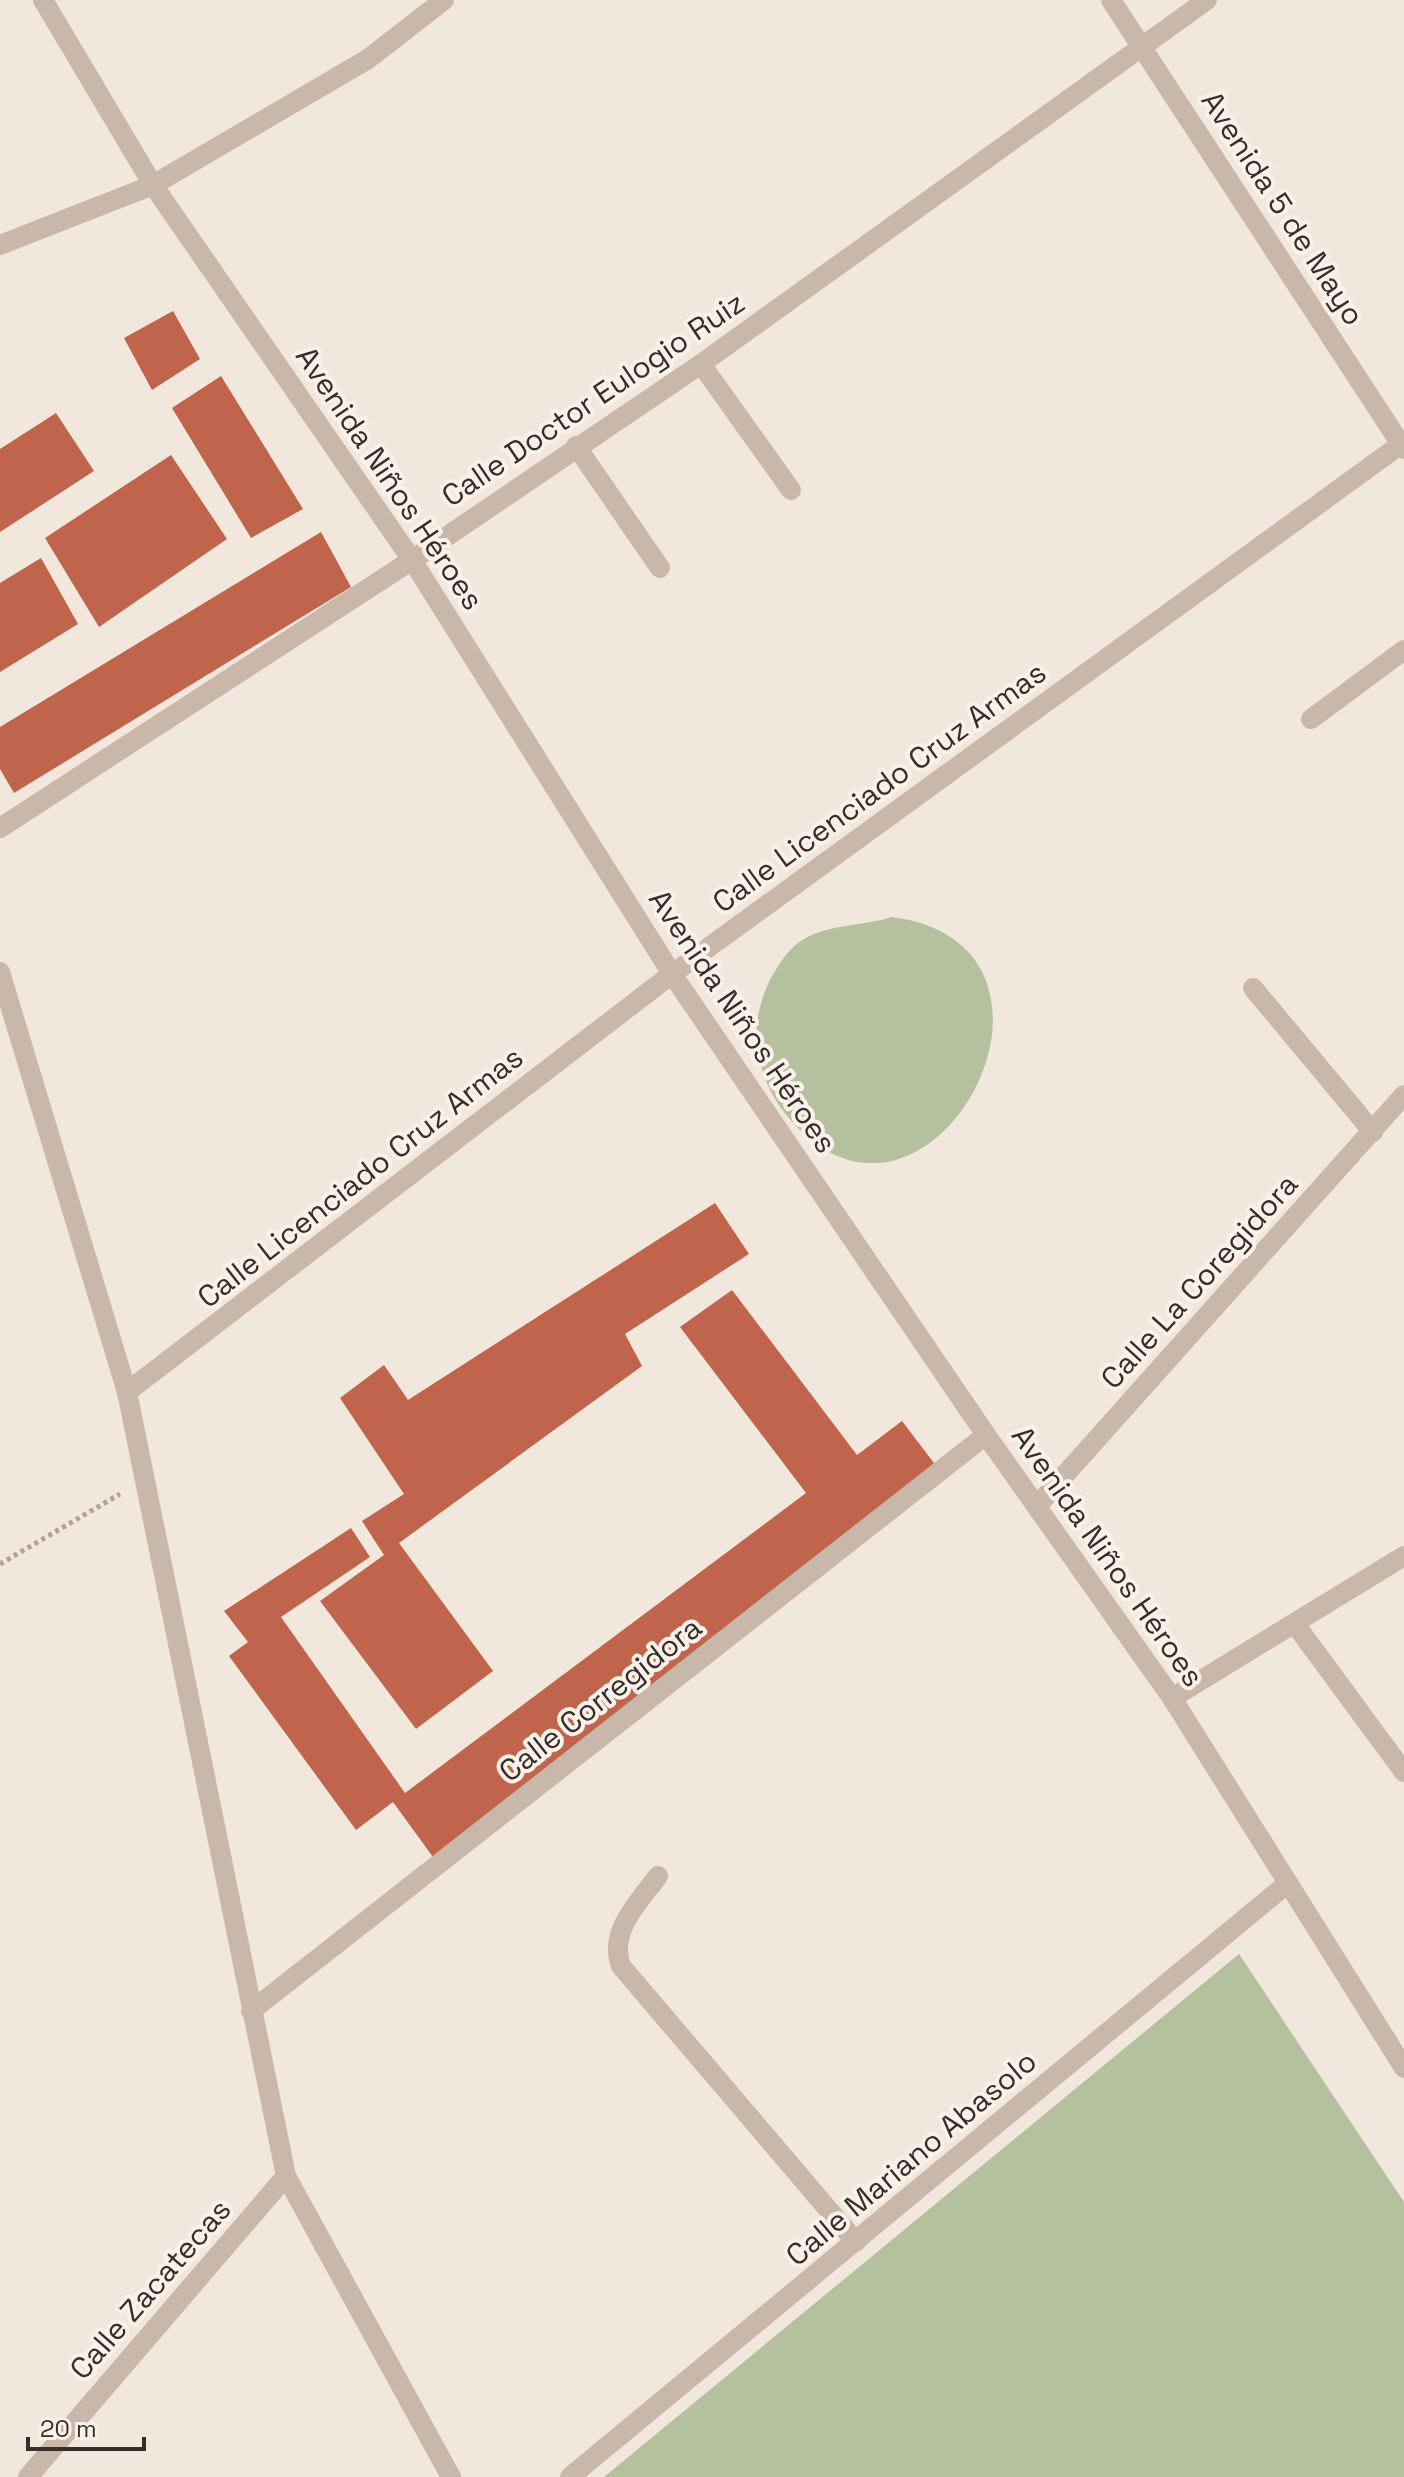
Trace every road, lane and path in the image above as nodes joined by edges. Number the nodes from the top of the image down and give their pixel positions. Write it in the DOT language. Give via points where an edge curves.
graph roads {
  1 [pos="43,0"];
  2 [pos="444,0"];
  3 [pos="1111,0"];
  4 [pos="1207,0"];
  5 [pos="1142,47"];
  6 [pos="153,185"];
  7 [pos="0,245"];
  8 [pos="701,364"];
  9 [pos="1403,445"];
  10 [pos="576,446"];
  11 [pos="791,490"];
  12 [pos="412,560"];
  13 [pos="660,568"];
  14 [pos="1404,650"];
  15 [pos="1311,719"];
  16 [pos="0,828"];
  17 [pos="0,972"];
  18 [pos="672,974"];
  19 [pos="1253,988"];
  20 [pos="1404,1095"];
  21 [pos="1373,1132"];
  22 [pos="127,1392"];
  23 [pos="986,1435"];
  24 [pos="145,1479"];
  25 [pos="1037,1506"];
  26 [pos="1404,1556"];
  27 [pos="0,1564"];
  28 [pos="1295,1624"];
  29 [pos="1172,1698"];
  30 [pos="1404,1772"];
  31 [pos="658,1876"];
  32 [pos="1288,1883"];
  33 [pos="251,2011"];
  34 [pos="1404,2068"];
  35 [pos="286,2176"];
  36 [pos="856,2242"];
  37 [pos="28,2477"];
  38 [pos="451,2477"];
  39 [pos="570,2477"];
  1 -- 6 [label="street, Avenida Niños Héroes"];
  2 -- 6 [label="street" via="368,59"];
  3 -- 5 [label="street, Avenida 5 de Mayo"];
  4 -- 5 [label="street, Calle Doctor Eulogio Ruiz"];
  5 -- 8 [label="street, Calle Doctor Eulogio Ruiz"];
  5 -- 9 [label="street, Avenida 5 de Mayo"];
  6 -- 7 [label="street"];
  6 -- 12 [label="street, Avenida Niños Héroes"];
  8 -- 10 [label="street, Calle Doctor Eulogio Ruiz"];
  8 -- 11 [label="street"];
  9 -- 18 [label="street, Calle Licenciado Cruz Armas"];
  10 -- 12 [label="street, Calle Doctor Eulogio Ruiz"];
  10 -- 13 [label="street"];
  12 -- 16 [label="street, Calle Doctor Eulogio Ruiz"];
  12 -- 18 [label="street, Avenida Niños Héroes"];
  14 -- 15 [label="street"];
  17 -- 22 [label="street"];
  18 -- 22 [label="street, Calle Licenciado Cruz Armas"];
  18 -- 23 [label="street, Avenida Niños Héroes"];
  19 -- 21 [label="street"];
  20 -- 21 [label="street, Calle La Coregidora"];
  21 -- 25 [label="street, Calle La Coregidora"];
  22 -- 24 [label="street"];
  23 -- 25 [label="street, Avenida Niños Héroes"];
  23 -- 33 [label="street, Calle Corregidora"];
  24 -- 27 [label="path"];
  24 -- 33 [label="street"];
  25 -- 29 [label="street, Avenida Niños Héroes"];
  26 -- 28 [label="street"];
  28 -- 29 [label="street"];
  28 -- 30 [label="street"];
  29 -- 32 [label="street, Avenida Niños Héroes"];
  31 -- 36 [label="street" via="622,1926 616,1952 621,1966"];
  32 -- 34 [label="street, Avenida Niños Héroes"];
  32 -- 36 [label="street, Calle Mariano Abasolo"];
  33 -- 35 [label="street"];
  35 -- 37 [label="street, Calle Zacatecas"];
  35 -- 38 [label="street"];
  36 -- 39 [label="street, Calle Mariano Abasolo"];
}
